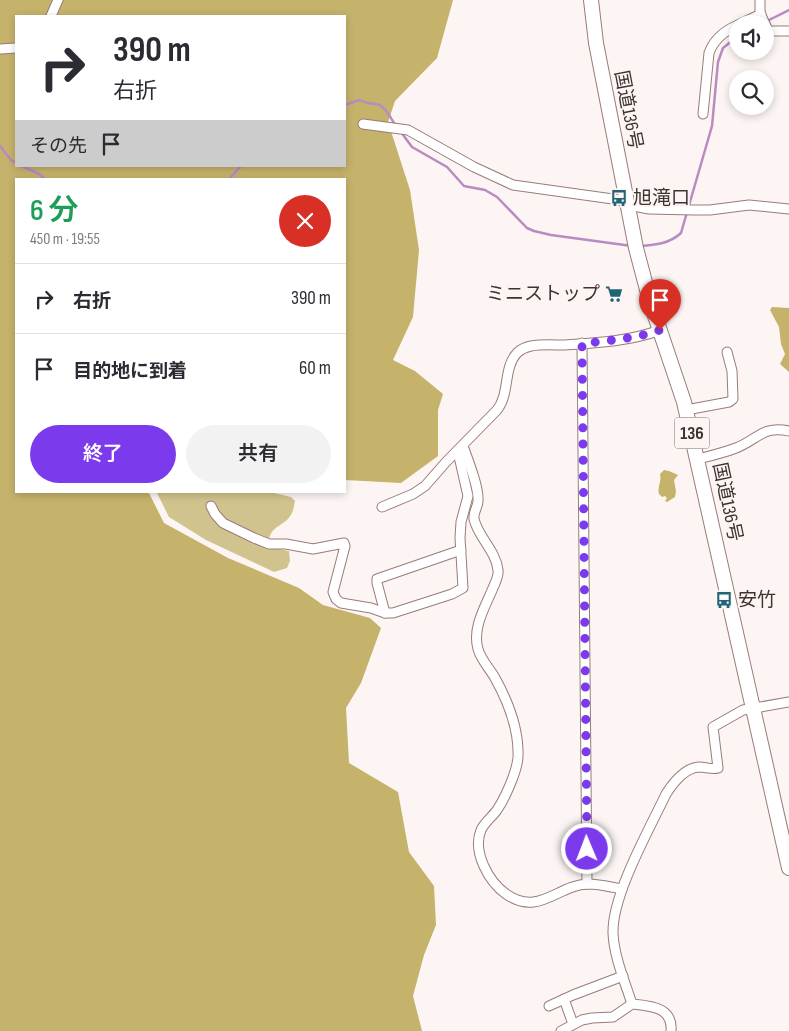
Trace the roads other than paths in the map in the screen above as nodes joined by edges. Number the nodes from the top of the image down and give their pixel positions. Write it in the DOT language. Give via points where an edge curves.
graph roads {
  1 [pos="58,0"];
  2 [pos="591,0"];
  3 [pos="760,0"];
  4 [pos="50,15"];
  5 [pos="763,15"];
  6 [pos="729,30"];
  7 [pos="774,31"];
  8 [pos="789,31"];
  9 [pos="15,48"];
  10 [pos="0,49"];
  11 [pos="703,114"];
  12 [pos="363,124"];
  13 [pos="627,203"];
  14 [pos="789,208"];
  15 [pos="660,330"];
  16 [pos="582,344"];
  17 [pos="727,352"];
  18 [pos="686,410"];
  19 [pos="789,431"];
  20 [pos="460,449"];
  21 [pos="698,459"];
  22 [pos="211,506"];
  23 [pos="382,507"];
  24 [pos="461,550"];
  25 [pos="385,613"];
  26 [pos="789,702"];
  27 [pos="753,708"];
  28 [pos="789,868"];
  29 [pos="587,884"];
  30 [pos="622,889"];
  31 [pos="623,976"];
  32 [pos="564,999"];
  33 [pos="632,1004"];
  34 [pos="549,1006"];
  35 [pos="573,1024"];
  36 [pos="561,1031"];
  37 [pos="671,1031"];
  1 -- 4 [label="street"];
  2 -- 13 [label="highway, 国道136号 / 136" via="596,43"];
  3 -- 5 [label="street"];
  6 -- 11 [label="street" via="718,37 709,53"];
  7 -- 8 [label="street"];
  9 -- 10 [label="street"];
  12 -- 13 [label="street" via="408,130 513,185"];
  13 -- 14 [label="street" via="646,208 687,210 749,205"];
  13 -- 15 [label="highway, 国道136号 / 136" via="643,275"];
  15 -- 16 [label="street"];
  15 -- 18 [label="highway, 国道136号 / 136"];
  16 -- 20 [label="street" via="522,349 514,358 501,406"];
  16 -- 29 [label="street"];
  17 -- 18 [label="street" via="734,399"];
  18 -- 21 [label="highway, 国道136号 / 136"];
  19 -- 21 [label="street" via="770,429 734,449"];
  20 -- 23 [label="street" via="425,486"];
  20 -- 24 [label="street" via="468,496 461,522"];
  20 -- 29 [label="street" via="472,471 478,497 474,519 498,570 480,617 478,649 511,711 518,748 517,764 501,804 481,830 483,864 505,893 530,902 544,901"];
  21 -- 27 [label="highway, 国道136号 / 136"];
  22 -- 25 [label="street" via="223,522 269,544 313,549 344,543 346,546 334,597 341,603"];
  24 -- 25 [label="street" via="464,583 461,590 397,612"];
  24 -- 25 [label="street" via="377,580"];
  26 -- 27 [label="street"];
  27 -- 28 [label="highway, 国道136号 / 136"];
  27 -- 30 [label="street" via="712,727 718,768 694,768 673,783"];
  29 -- 30 [label="street"];
  30 -- 31 [label="street" via="613,931"];
  31 -- 32 [label="street"];
  31 -- 33 [label="street"];
  32 -- 34 [label="street"];
  32 -- 35 [label="street"];
  33 -- 35 [label="street" via="613,1018 592,1018"];
  33 -- 37 [label="street" via="664,1011 671,1020"];
  35 -- 36 [label="street"];
}
